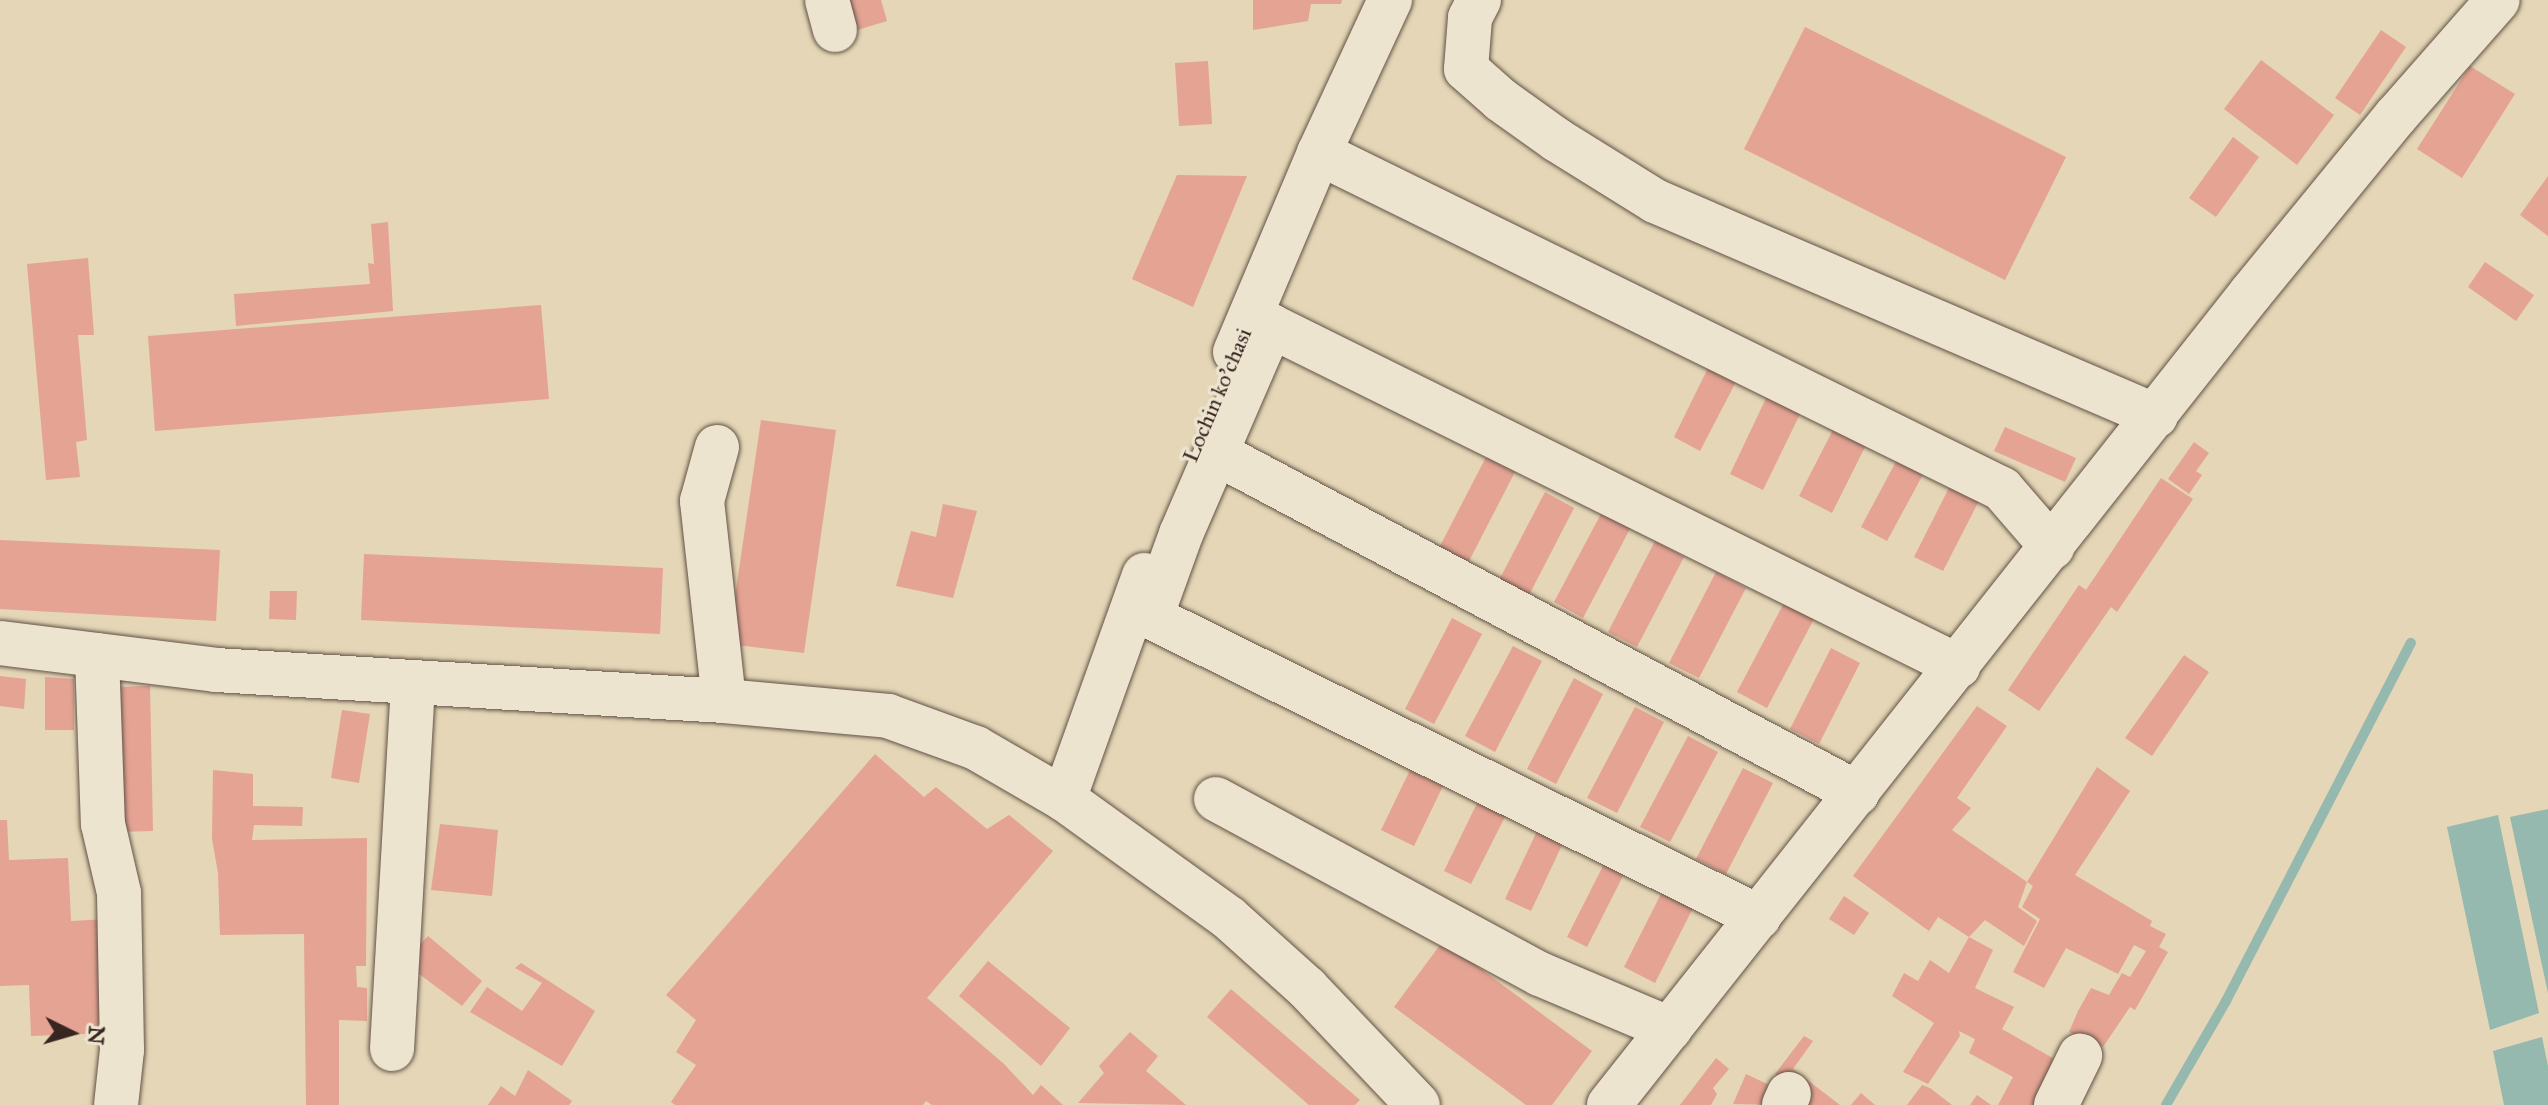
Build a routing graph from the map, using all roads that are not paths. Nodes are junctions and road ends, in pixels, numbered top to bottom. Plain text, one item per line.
1 (1390, 0) edge
2 (1479, 0) edge
3 (2498, 0) edge
4 (1319, 153) junction
5 (2156, 416) junction
6 (717, 447) dead end
7 (1216, 453) junction
8 (2052, 547) junction
9 (0, 643) edge
10 (97, 655) junction
11 (1958, 666) junction
12 (413, 684) junction
13 (724, 701) junction
14 (1857, 793) junction
15 (1064, 799) junction
16 (1216, 799) dead end
17 (1759, 917) junction
18 (1670, 1029) junction
19 (392, 1049) dead end
20 (2080, 1056) dead end
21 (116, 1105) edge
22 (1418, 1105) edge
23 (1609, 1105) edge
24 (2056, 1105) edge

1 - 4 street, Lochin ko'chasi
2 - 5 street
3 - 5 street
4 - 8 street
4 - 15 street, Lochin ko'chasi
5 - 8 street
6 - 13 street
7 - 11 street
7 - 14 street
7 - 17 street
8 - 11 street
9 - 10 street
10 - 12 street
10 - 21 street
11 - 14 street
12 - 13 street
12 - 19 street
13 - 15 street
14 - 17 street
15 - 22 street
16 - 18 street
17 - 18 street
18 - 23 street
20 - 24 street

